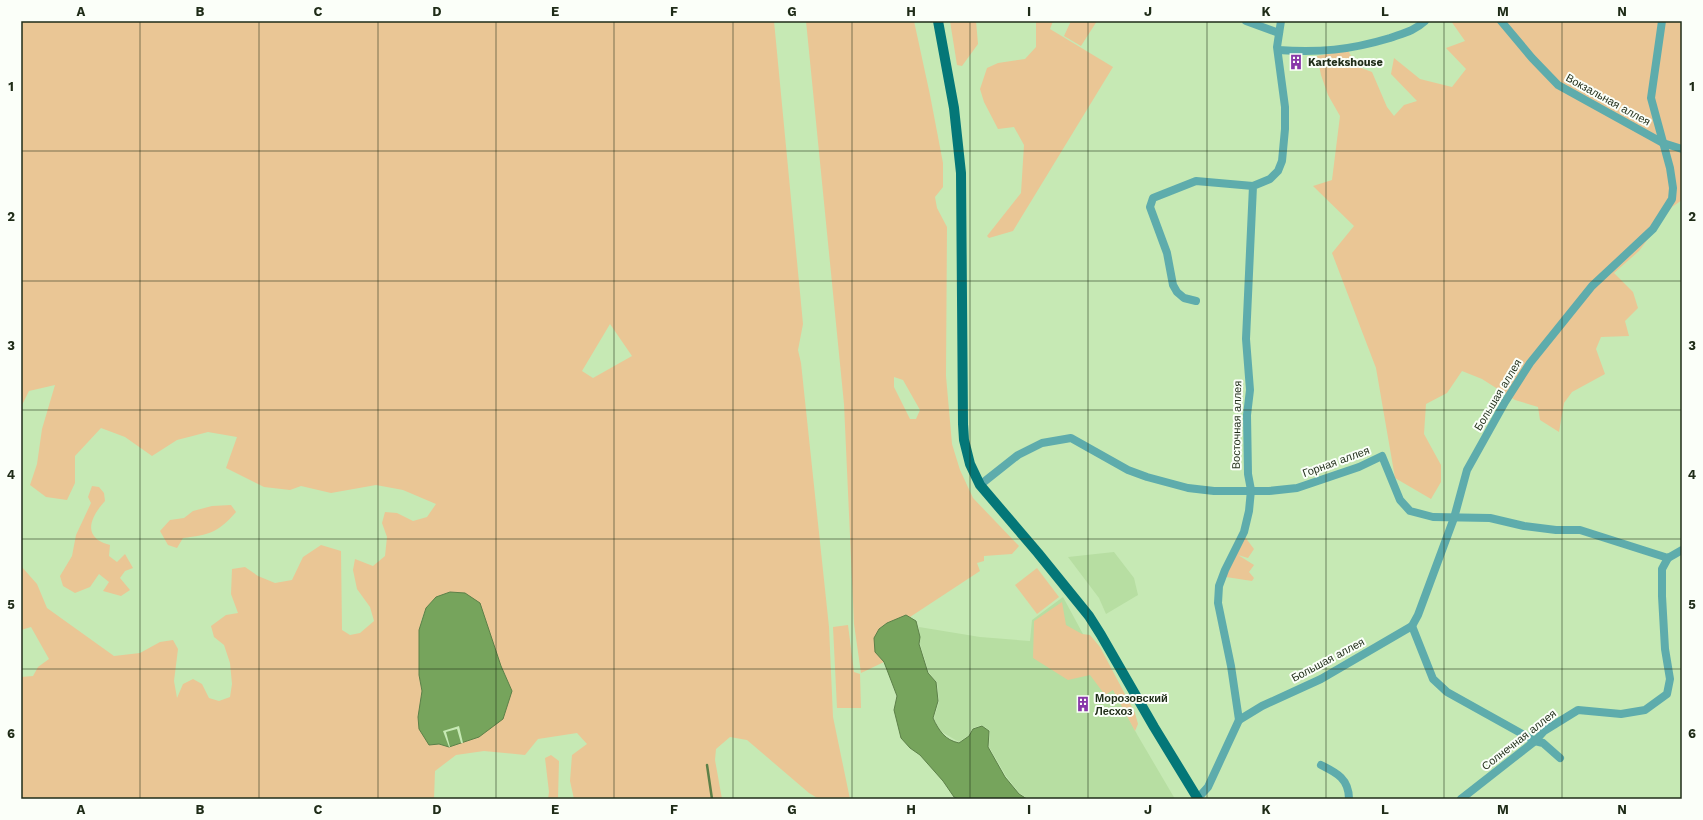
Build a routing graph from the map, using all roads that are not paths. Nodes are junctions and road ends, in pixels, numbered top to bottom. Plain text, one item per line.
1 (938, 21) edge
2 (1246, 21) edge
3 (1281, 21) edge
4 (1425, 21) edge
5 (1501, 21) edge
6 (1662, 21) edge
7 (1279, 33) junction
8 (1278, 50) junction
9 (1663, 142) junction
10 (1682, 149) edge
11 (1253, 186) junction
12 (1196, 301) dead end
13 (980, 485) junction
14 (1251, 490) junction
15 (1454, 518) junction
16 (1682, 550) edge
17 (1668, 558) junction
18 (1412, 626) junction
19 (1239, 720) junction
20 (1535, 741) junction
21 (1560, 758) dead end
22 (1321, 765) dead end
23 (1198, 799) edge
24 (1349, 799) edge
25 (1461, 799) edge

1 - 13 main road
2 - 7 street
3 - 7 street
4 - 8 street
5 - 9 street, Вокзальная аллея
6 - 9 street, Большая аллея
7 - 8 street
8 - 11 street
9 - 10 street, Вокзальная аллея
9 - 15 street, Большая аллея
11 - 12 street
11 - 14 street, Восточная аллея
13 - 14 street, Горная аллея
13 - 23 main road
14 - 15 street, Горная аллея
14 - 19 street, Восточная аллея
15 - 17 street, Горная аллея
15 - 18 street, Большая аллея
16 - 17 street
17 - 20 street, Солнечная аллея
18 - 19 street, Большая аллея
18 - 20 street
19 - 23 street
20 - 21 street
20 - 25 street, Солнечная аллея
22 - 24 street

